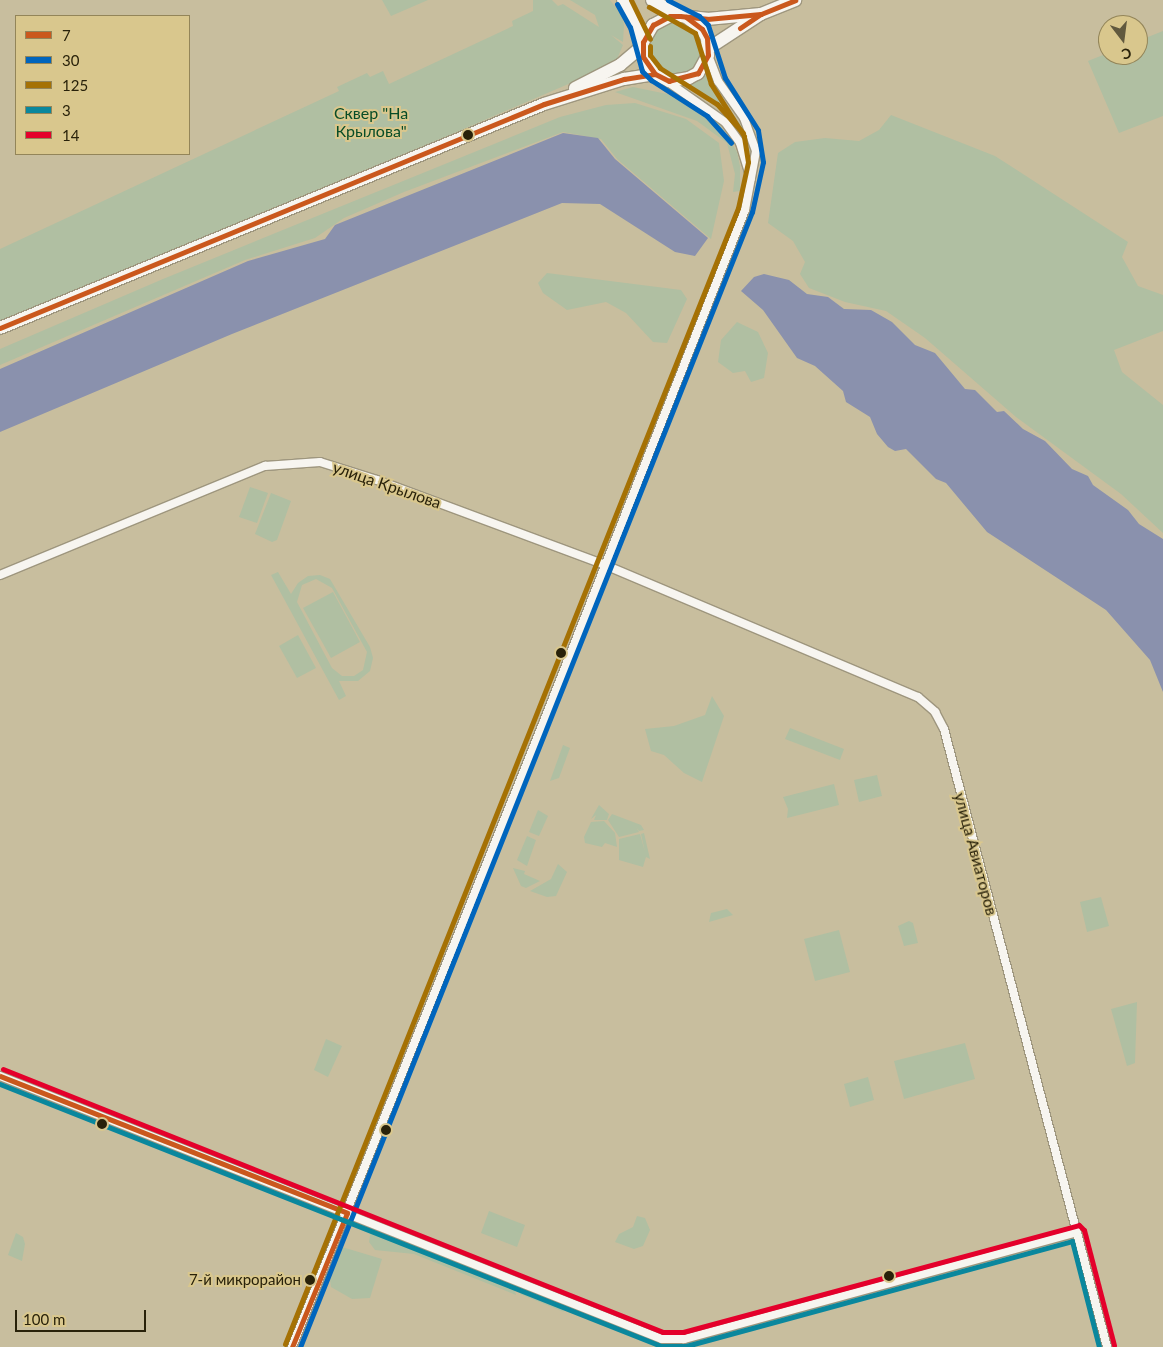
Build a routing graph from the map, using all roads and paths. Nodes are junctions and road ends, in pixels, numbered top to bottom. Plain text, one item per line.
1 (623, 0) edge
2 (652, 0) edge
3 (795, 0) edge
4 (761, 14) junction
5 (683, 16) junction
6 (643, 44) junction
7 (708, 52) junction
8 (657, 76) junction
9 (544, 104) junction
10 (751, 178) junction
11 (0, 328) edge
12 (605, 565) junction
13 (0, 575) edge
14 (0, 1076) edge
15 (348, 1214) junction
16 (1077, 1232) junction
17 (292, 1347) edge
18 (1107, 1347) edge

1 - 6 main road
2 - 5 main road
3 - 4 main road
4 - 5 main road
4 - 7 main road
5 - 6 main road
5 - 7 main road
6 - 8 main road
6 - 9 main road
7 - 8 main road
7 - 10 street
8 - 9 main road
8 - 10 street
9 - 11 main road
10 - 12 street
12 - 13 street, улица Крылова
12 - 15 street
12 - 16 street, улица Авиаторов
14 - 15 street
15 - 16 street
15 - 17 street
16 - 18 street, улица Авиаторов

